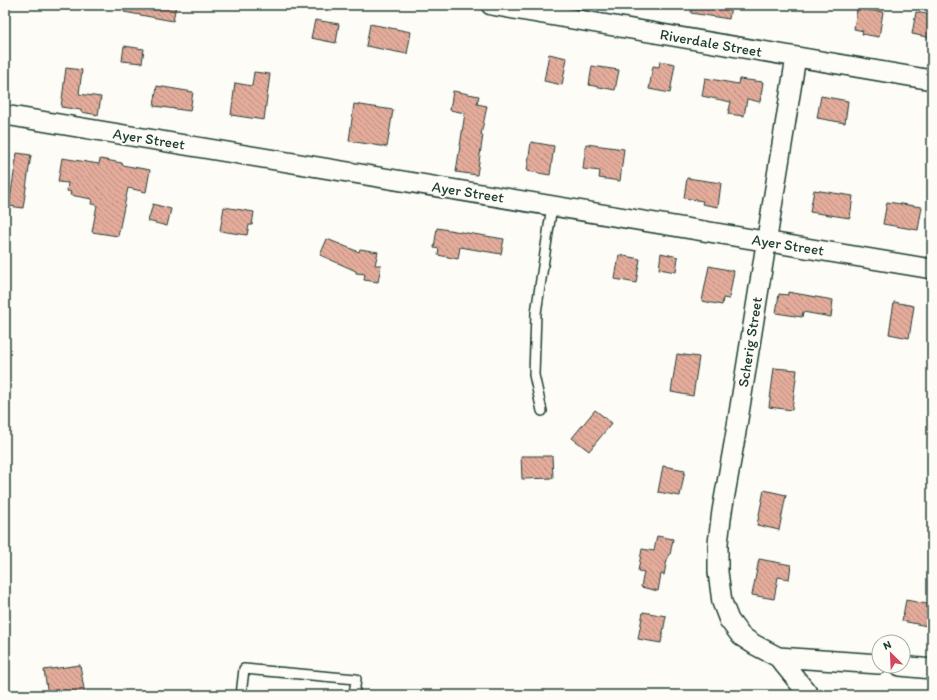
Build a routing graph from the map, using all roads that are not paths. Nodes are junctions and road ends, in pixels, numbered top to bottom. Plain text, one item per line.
1 (491, 5) edge
2 (796, 57) junction
3 (932, 80) edge
4 (5, 115) edge
5 (552, 206) junction
6 (766, 242) junction
7 (932, 269) edge
8 (542, 411) dead end
9 (778, 657) junction
10 (871, 663) edge
11 (911, 667) edge
12 (932, 669) edge
13 (241, 695) edge
14 (354, 695) edge
15 (809, 695) edge

1 - 2 street, Riverdale Street
2 - 3 street, Riverdale Street
2 - 6 street, Scherig Street
4 - 5 street, Ayer Street
5 - 6 street, Ayer Street
5 - 8 lane
6 - 7 street, Ayer Street
6 - 9 street, Scherig Street
9 - 10 street
9 - 15 street
11 - 12 street
13 - 14 lane

